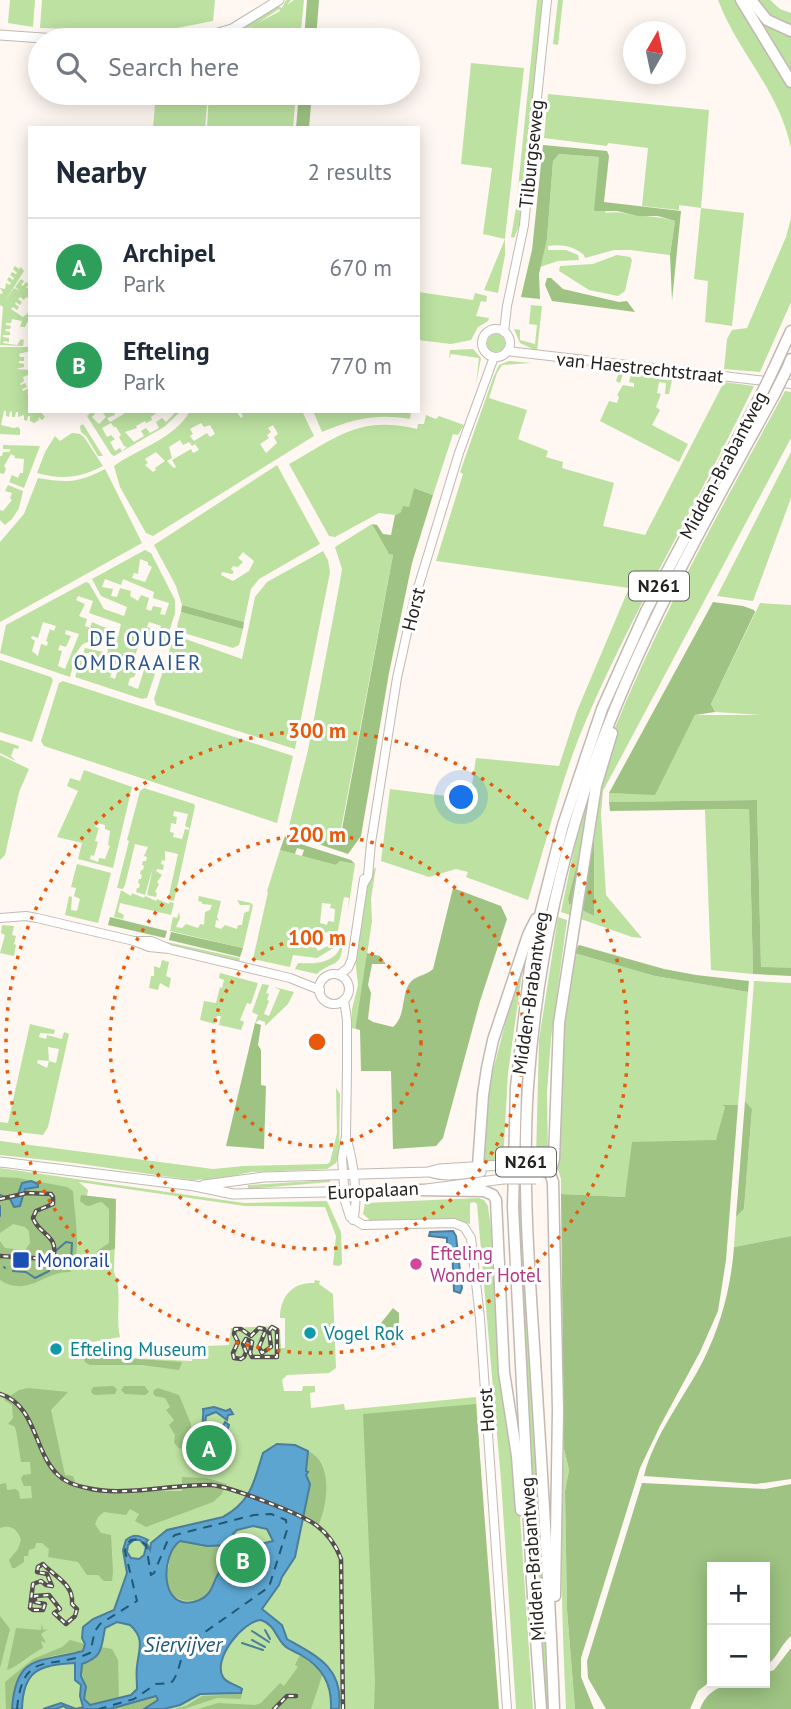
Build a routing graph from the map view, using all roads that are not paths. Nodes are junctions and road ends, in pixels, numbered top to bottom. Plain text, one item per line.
1 (279, 0) edge
2 (547, 0) edge
3 (741, 0) edge
4 (751, 0) edge
5 (234, 28) edge
6 (791, 31) edge
7 (0, 35) edge
8 (28, 37) edge
9 (791, 82) edge
10 (791, 319) edge
11 (500, 330) junction
12 (791, 331) edge
13 (508, 348) junction
14 (783, 350) junction
15 (491, 356) junction
16 (789, 364) edge
17 (791, 384) edge
18 (768, 394) junction
19 (621, 692) junction
20 (541, 911) junction
21 (0, 918) edge
22 (342, 977) junction
23 (321, 985) junction
24 (340, 1002) junction
25 (0, 1162) edge
26 (477, 1169) junction
27 (536, 1171) junction
28 (503, 1172) junction
29 (550, 1173) junction
30 (348, 1174) junction
31 (195, 1186) junction
32 (419, 1190) junction
33 (349, 1191) junction
34 (532, 1581) junction
35 (552, 1644) junction
36 (507, 1709) edge
37 (541, 1709) edge
38 (554, 1709) edge

1 - 5 main road
2 - 11 street, Tilburgseweg
3 - 9 highway
4 - 6 highway
7 - 8 main road
10 - 14 highway, N261
11 - 13 street
11 - 15 street
12 - 14 highway, Midden-Brabantweg / N261
13 - 15 street
13 - 17 street, van Haestrechtstraat
14 - 18 highway, Midden-Brabantweg / N261, bridge
15 - 22 street, Horst
16 - 18 highway, Midden-Brabantweg / N261, bridge
18 - 19 highway, Midden-Brabantweg / N261
18 - 20 highway, Midden-Brabantweg / N261
19 - 29 highway, N261
19 - 35 highway, Midden-Brabantweg / N261
20 - 26 highway, N261
20 - 34 highway, Midden-Brabantweg / N261
21 - 23 street
22 - 23 street
22 - 24 street
23 - 24 street
24 - 30 street, Horst
25 - 31 main road, Europalaan
26 - 28 main road, Europalaan
26 - 30 main road, Europalaan
27 - 28 main road, Europalaan, bridge
27 - 28 main road, Europalaan, bridge
27 - 29 main road, Europalaan
27 - 29 main road
28 - 32 main road, Europalaan
29 - 35 highway, N261
30 - 31 main road, Europalaan
30 - 33 street, Horst
31 - 33 main road, Europalaan
32 - 33 main road, Europalaan
32 - 34 highway, N261
33 - 36 street, Horst
34 - 37 highway, Midden-Brabantweg / N261
35 - 38 highway, Midden-Brabantweg / N261

